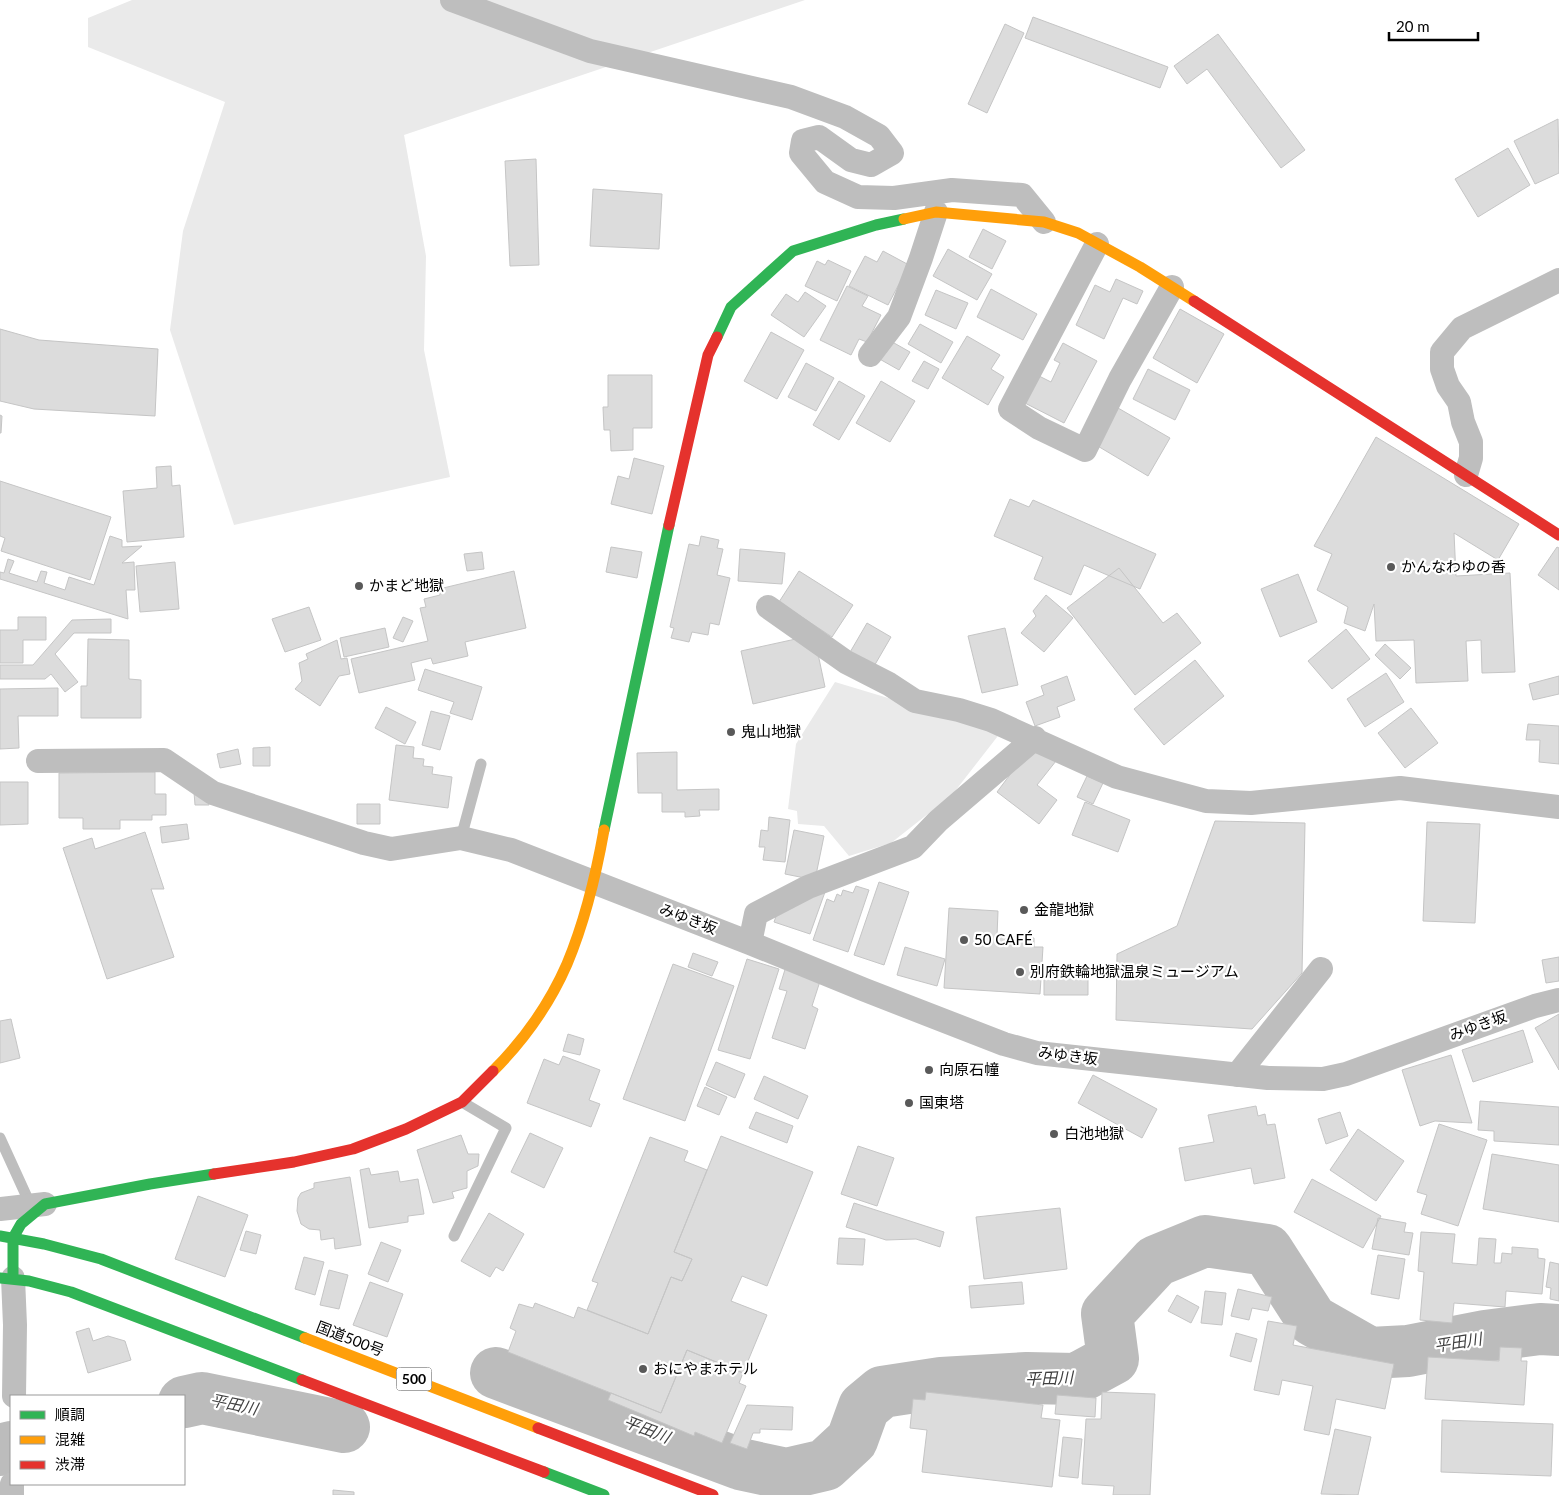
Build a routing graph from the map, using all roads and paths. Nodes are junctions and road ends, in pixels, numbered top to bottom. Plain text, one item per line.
1 (452, 0) edge
2 (936, 212) junction
3 (1044, 222) junction
4 (1097, 244) junction
5 (1559, 280) edge
6 (1172, 287) junction
7 (870, 355) dead end
8 (1466, 475) junction
9 (1559, 535) edge
10 (768, 607) dead end
11 (1035, 738) junction
12 (38, 761) dead end
13 (481, 764) dead end
14 (1559, 806) edge
15 (461, 838) junction
16 (594, 883) junction
17 (750, 943) junction
18 (1321, 969) dead end
19 (1559, 1000) edge
20 (1237, 1075) junction
21 (462, 1102) junction
22 (0, 1138) edge
23 (38, 1205) junction
24 (0, 1209) edge
25 (0, 1236) edge
26 (454, 1236) dead end
27 (13, 1238) junction
28 (7, 1278) edge
29 (14, 1395) edge
30 (604, 1495) edge
31 (713, 1495) edge

1 - 3 street
2 - 3 main road
2 - 7 street
2 - 16 main road
3 - 4 main road
4 - 6 main road
4 - 6 street
5 - 8 street
6 - 8 main road
8 - 9 main road
10 - 11 street
11 - 14 street
11 - 17 street
12 - 15 street
13 - 15 lane
15 - 16 street, みゆき坂
16 - 17 street, みゆき坂
16 - 21 main road
17 - 20 street, みゆき坂
18 - 20 street
19 - 20 street, みゆき坂
21 - 23 main road
21 - 26 lane
22 - 23 lane
23 - 24 street
23 - 27 main road
25 - 27 main road, 国道500号 / 500
27 - 28 main road
27 - 31 main road, 国道500号 / 500
28 - 29 street
28 - 30 main road

